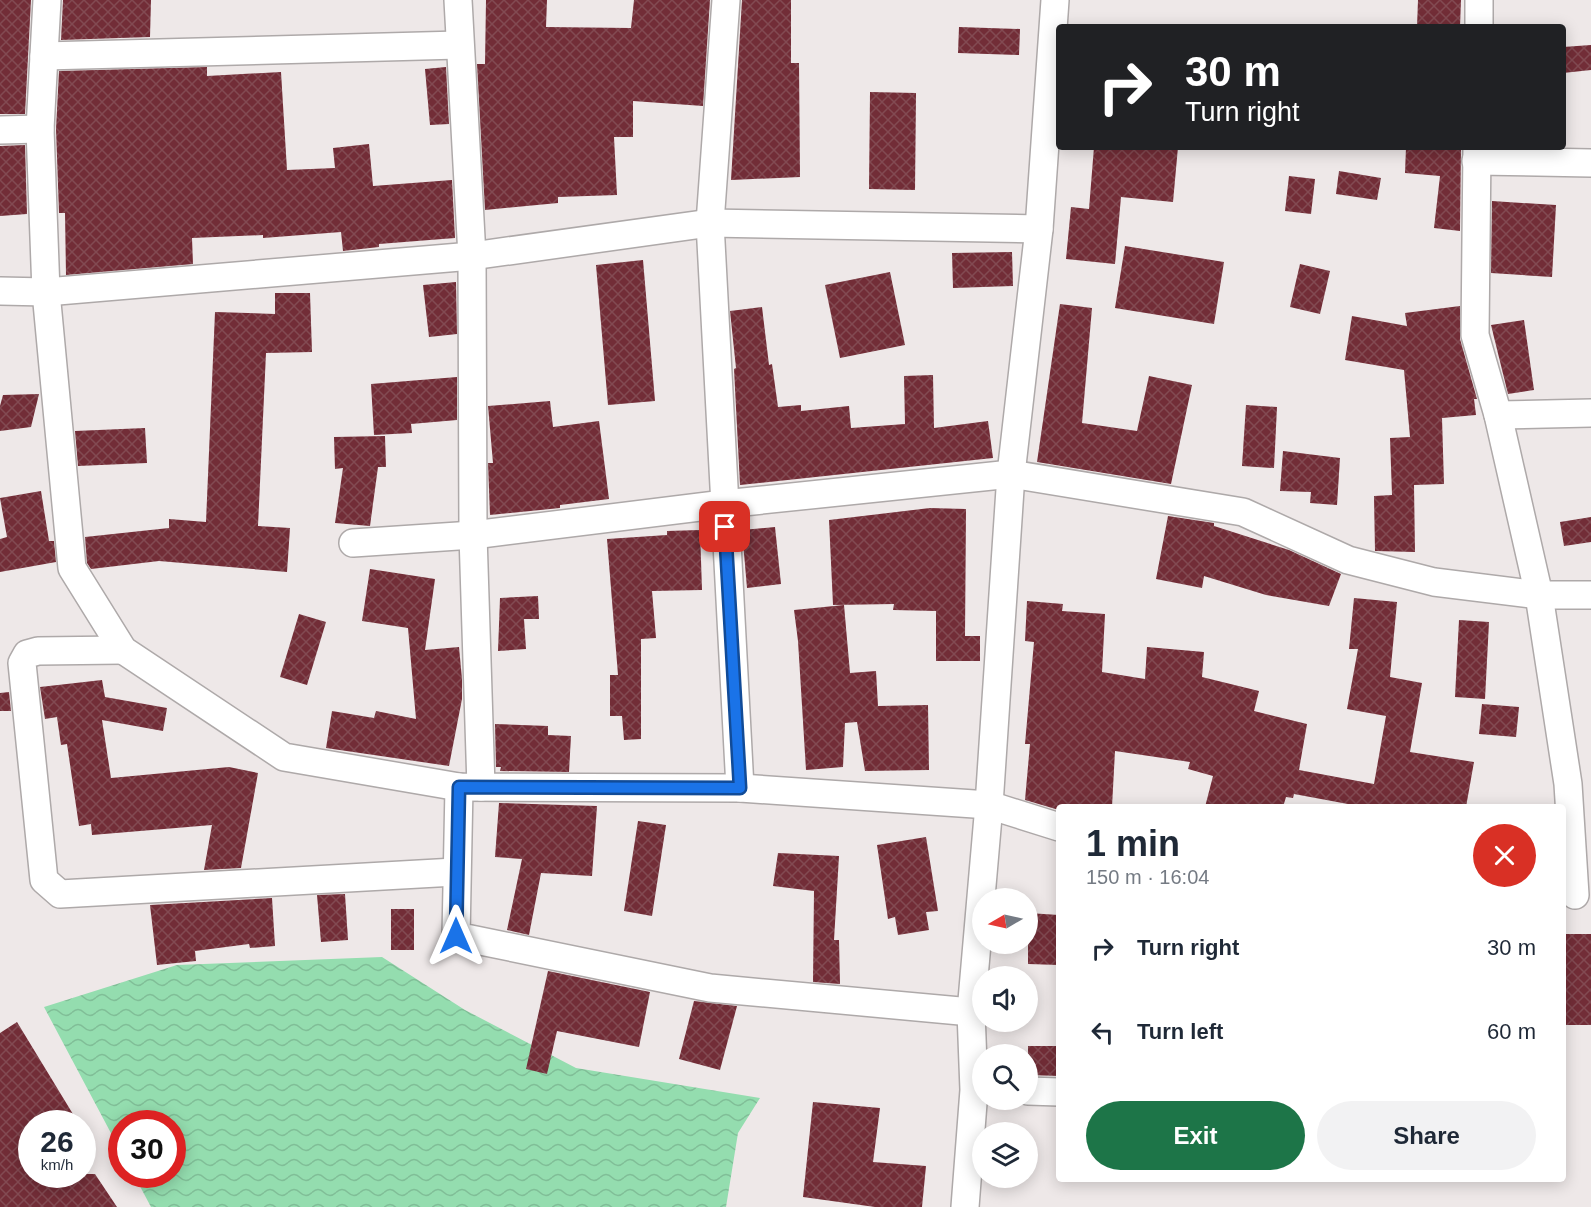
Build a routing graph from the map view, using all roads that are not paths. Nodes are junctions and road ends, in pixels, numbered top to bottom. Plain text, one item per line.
1 (47, 0) edge
2 (458, 0) edge
3 (726, 0) edge
4 (1055, 0) edge
5 (1479, 0) edge
6 (1479, 24) edge
7 (459, 45) junction
8 (44, 56) junction
9 (40, 129) junction
10 (0, 130) edge
11 (1477, 154) edge
12 (1591, 163) edge
13 (710, 222) junction
14 (1039, 228) junction
15 (472, 256) junction
16 (0, 291) edge
17 (46, 291) junction
18 (1591, 414) edge
19 (1498, 415) junction
20 (1011, 474) junction
21 (724, 504) junction
22 (473, 536) junction
23 (353, 543) dead end
24 (1539, 595) junction
25 (1591, 595) edge
26 (123, 650) junction
27 (470, 787) junction
28 (740, 788) junction
29 (989, 805) junction
30 (1056, 826) edge
31 (456, 872) junction
32 (1576, 897) edge
33 (971, 1012) junction
34 (974, 1044) edge
35 (1038, 1091) edge
36 (1056, 1092) edge
37 (976, 1110) edge
38 (964, 1207) edge

1 - 8 street
2 - 7 street
3 - 13 street
4 - 14 street
5 - 6 street
7 - 8 street
7 - 15 street
8 - 9 street
9 - 10 street
9 - 17 street
11 - 12 street
11 - 19 street
13 - 14 street
13 - 15 street
13 - 21 street
14 - 20 street
15 - 17 street
15 - 22 street
16 - 17 street
17 - 26 street
18 - 19 street
19 - 24 street
20 - 21 street
20 - 24 street
20 - 29 street
21 - 22 street
21 - 28 street
22 - 23 street
22 - 27 street
24 - 25 street
24 - 32 street
26 - 27 street
26 - 31 street
27 - 28 street
27 - 31 street
28 - 29 street
29 - 30 street
29 - 33 street
31 - 33 street
33 - 34 street
35 - 36 street
37 - 38 street

